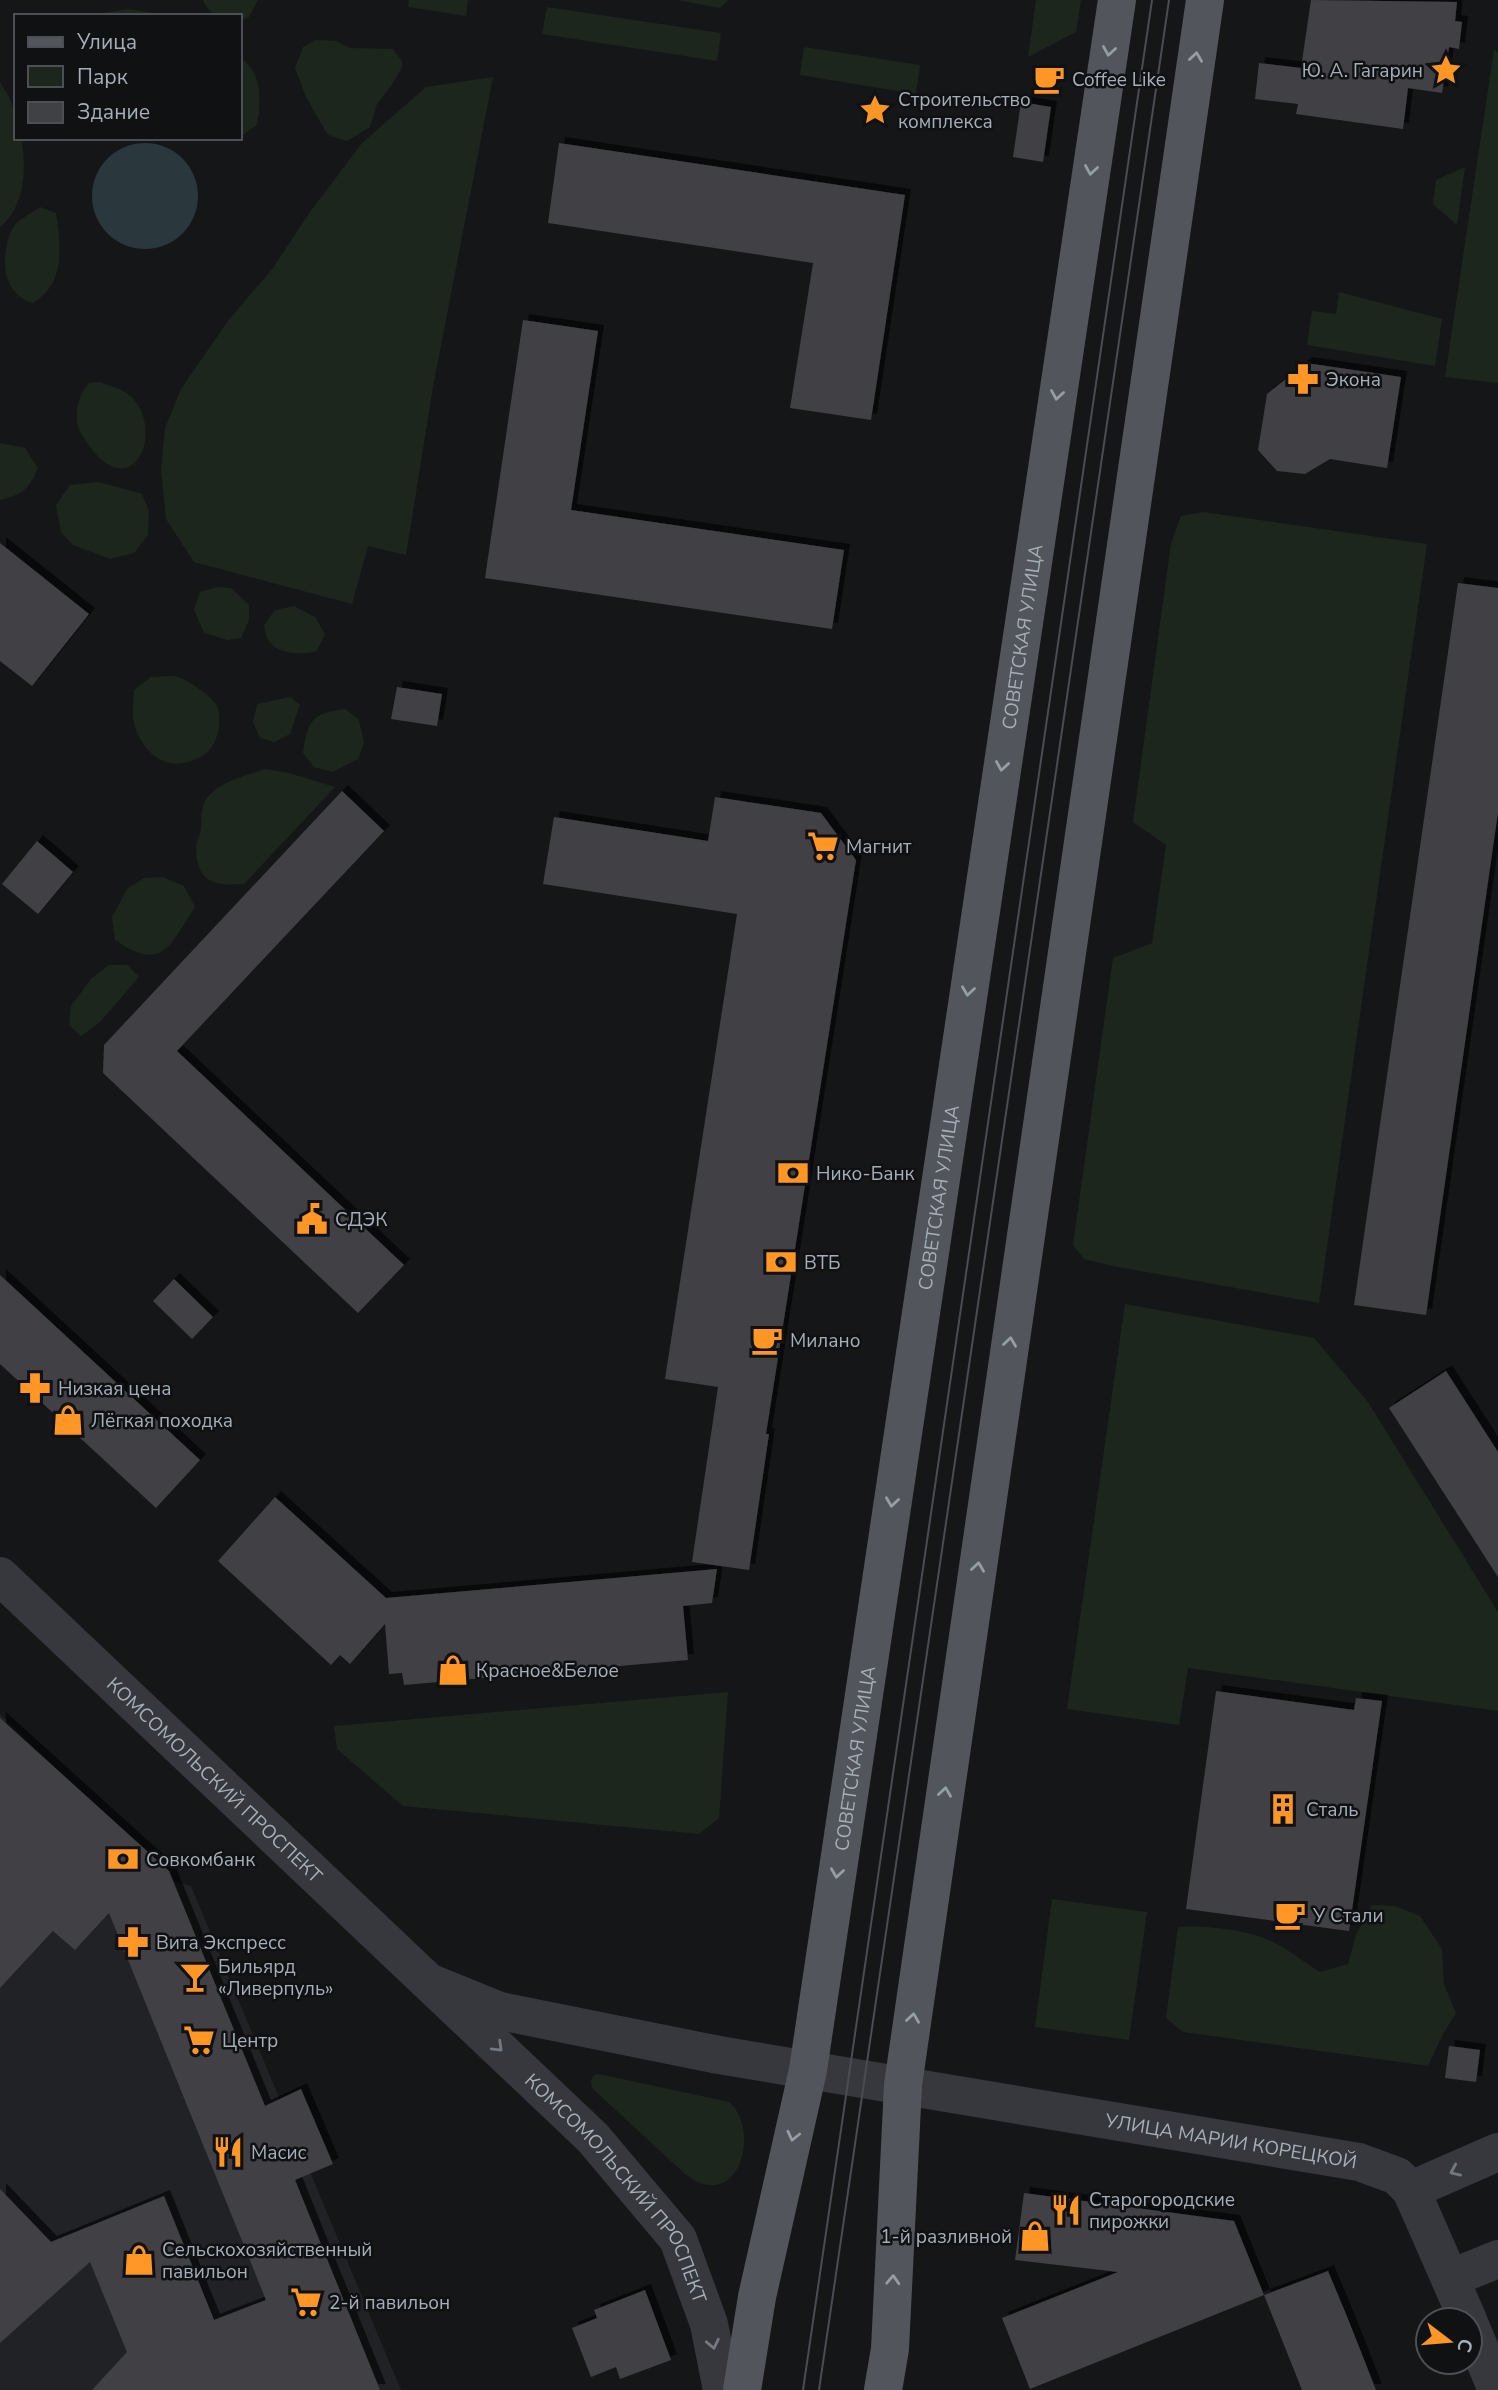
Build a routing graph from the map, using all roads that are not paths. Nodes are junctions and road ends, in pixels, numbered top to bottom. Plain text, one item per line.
1 (1117, 0) edge
2 (1205, 0) edge
3 (0, 1576) edge
4 (431, 1983) junction
5 (808, 2070) junction
6 (903, 2085) junction
7 (1498, 2152) edge
8 (1411, 2190) junction
9 (1498, 2259) edge
10 (1451, 2278) junction
11 (1462, 2306) edge
12 (1484, 2359) edge
13 (722, 2390) edge
14 (743, 2390) edge
15 (883, 2390) edge
16 (1497, 2390) edge

1 -> 5 main road, СОВЕТСКАЯ УЛИЦА
6 -> 2 main road
3 - 4 street, КОМСОМОЛЬСКИЙ ПРОСПЕКТ
4 - 5 street, КОМСОМОЛЬСКИЙ ПРОСПЕКТ
4 -> 13 street, КОМСОМОЛЬСКИЙ ПРОСПЕКТ
5 - 6 street, УЛИЦА МАРИИ КОРЕЦКОЙ
5 -> 14 main road, СОВЕТСКАЯ УЛИЦА
6 - 8 street, УЛИЦА МАРИИ КОРЕЦКОЙ
15 -> 6 main road
7 -> 8 street
8 - 10 street
9 - 10 street
10 - 11 street
12 - 16 street

